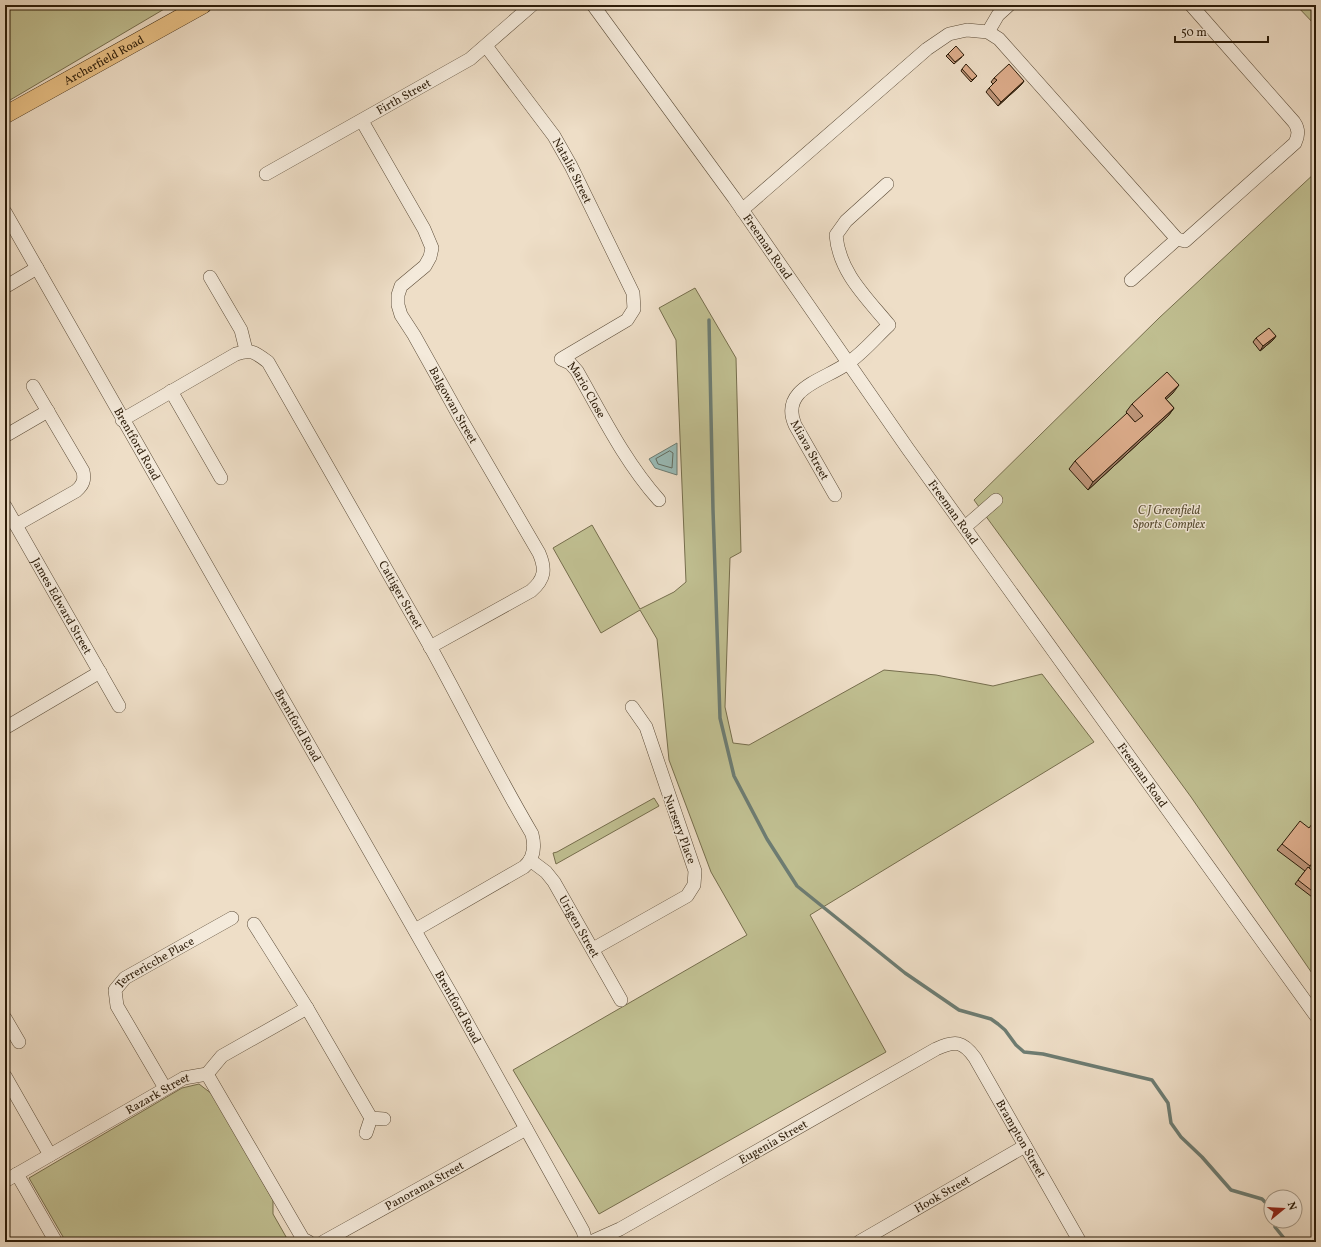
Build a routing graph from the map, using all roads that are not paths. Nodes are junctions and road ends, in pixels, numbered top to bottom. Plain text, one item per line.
1 (203, 5) edge
2 (532, 5) edge
3 (593, 5) edge
4 (1010, 5) edge
5 (1191, 5) edge
6 (988, 32) junction
7 (486, 46) junction
8 (5, 115) edge
9 (362, 121) junction
10 (266, 174) dead end
11 (887, 184) dead end
12 (742, 210) junction
13 (5, 212) edge
14 (1177, 239) junction
15 (37, 268) junction
16 (210, 277) dead end
17 (1131, 280) dead end
18 (5, 287) edge
19 (634, 309) joint
20 (246, 350) junction
21 (849, 363) junction
22 (33, 386) dead end
23 (171, 391) junction
24 (48, 411) junction
25 (122, 420) junction
26 (5, 436) edge
27 (221, 478) dead end
28 (835, 495) dead end
29 (659, 500) dead end
30 (996, 500) dead end
31 (5, 506) edge
32 (16, 525) junction
33 (965, 527) junction
34 (430, 648) junction
35 (100, 672) junction
36 (119, 706) dead end
37 (632, 707) dead end
38 (5, 728) edge
39 (530, 860) junction
40 (232, 918) dead end
41 (254, 924) dead end
42 (415, 930) junction
43 (593, 949) junction
44 (621, 1000) dead end
45 (307, 1008) junction
46 (1316, 1016) edge
47 (5, 1018) edge
48 (19, 1042) dead end
49 (956, 1043) joint
50 (207, 1074) junction
51 (5, 1076) edge
52 (165, 1088) junction
53 (526, 1129) junction
54 (366, 1133) dead end
55 (1025, 1146) junction
56 (50, 1155) junction
57 (17, 1174) junction
58 (5, 1181) edge
59 (56, 1242) edge
60 (309, 1242) edge
61 (323, 1242) edge
62 (586, 1242) edge
63 (591, 1242) edge
64 (859, 1242) edge
65 (1080, 1242) edge

1 - 8 main road, Archerfield Road
2 - 7 street, Firth Street
3 - 12 street, Freeman Road
4 - 6 street
5 - 14 street
6 - 12 street
6 - 14 street
7 - 9 street, Firth Street
7 - 19 street, Natalie Street
9 - 10 street, Firth Street
9 - 34 street, Balgowan Street
11 - 21 street, Miava Street
12 - 21 street, Freeman Road
13 - 15 street, Brentford Road
14 - 17 street
15 - 18 street
15 - 25 street, Brentford Road
16 - 20 street
19 - 29 street, Mario Close
20 - 23 street
20 - 34 street, Cattiger Street
21 - 28 street, Miava Street
21 - 33 street, Freeman Road
22 - 24 street
23 - 25 street
23 - 27 street
24 - 26 street
24 - 32 street
25 - 42 street, Brentford Road
30 - 33 street
31 - 32 street, James Edward Street
32 - 35 street, James Edward Street
33 - 46 street, Freeman Road
34 - 39 street, Cattiger Street
35 - 36 street, James Edward Street
35 - 38 street
37 - 43 street, Nursery Place
39 - 42 street
39 - 43 street, Urigen Street
40 - 52 street, Terrericche Place
41 - 45 street
42 - 53 street, Brentford Road
43 - 44 street, Urigen Street
45 - 50 street, Razark Street
45 - 54 street
47 - 48 street
49 - 55 street, Brampton Street
49 - 63 street, Eugenia Street
50 - 52 street, Razark Street
50 - 60 street
51 - 56 street
52 - 56 street, Razark Street
53 - 61 street, Panorama Street
53 - 62 street, Brentford Road
55 - 64 street, Hook Street
55 - 65 street, Brampton Street
56 - 57 street, Razark Street
57 - 58 street, Razark Street
57 - 59 street

